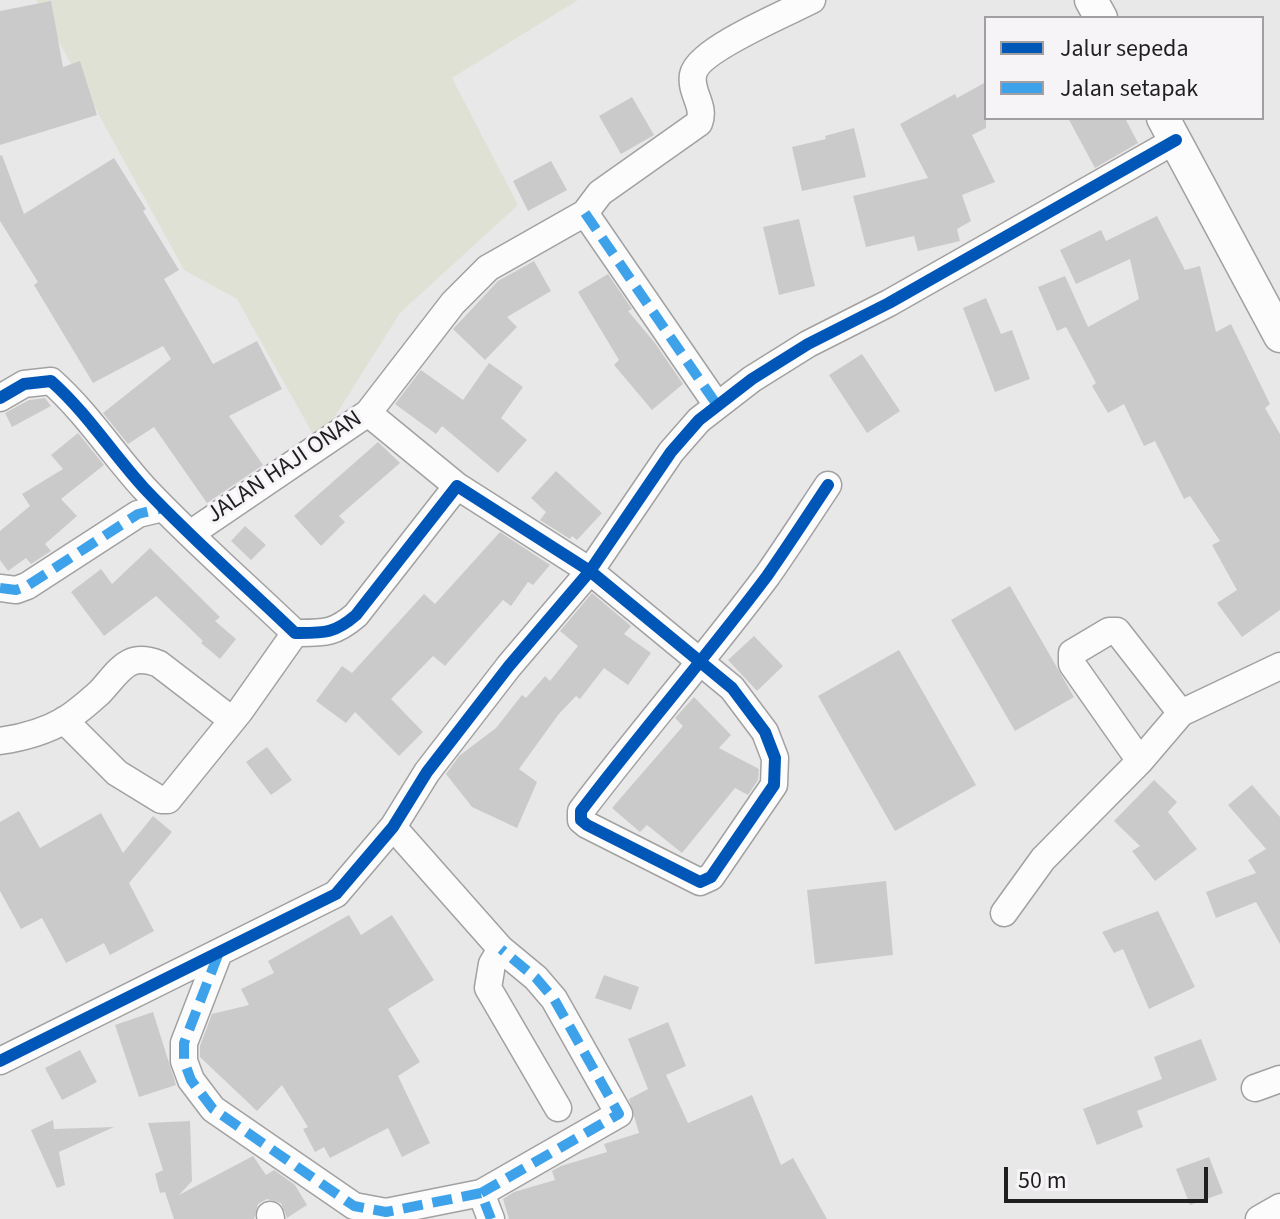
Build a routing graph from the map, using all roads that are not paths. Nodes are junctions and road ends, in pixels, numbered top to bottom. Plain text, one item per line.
1 (812, 0) edge
2 (1169, 129) edge
3 (585, 213) junction
4 (1280, 336) edge
5 (0, 398) edge
6 (717, 405) junction
7 (368, 413) junction
8 (828, 485) dead end
9 (457, 486) junction
10 (163, 508) junction
11 (190, 534) junction
12 (590, 571) junction
13 (0, 588) edge
14 (295, 633) junction
15 (700, 659) junction
16 (1280, 666) edge
17 (1181, 713) junction
18 (64, 720) junction
19 (232, 720) junction
20 (0, 741) edge
21 (1140, 761) junction
22 (393, 827) junction
23 (1004, 913) dead end
24 (501, 949) junction
25 (218, 955) junction
26 (0, 1061) edge
27 (1280, 1079) edge
28 (1255, 1088) dead end
29 (558, 1108) dead end
30 (481, 1193) junction
31 (1280, 1207) edge
32 (491, 1219) edge
33 (1259, 1219) edge

1 - 3 street, JALAN HAJI ONAN
2 - 4 street
2 - 6 street
3 - 6 street
3 - 7 street, JALAN HAJI ONAN
5 - 10 street
6 - 12 street
7 - 9 street
7 - 11 street, JALAN HAJI ONAN
8 - 15 street
9 - 12 street
9 - 14 street
10 - 11 street
10 - 13 street
11 - 14 street
12 - 15 street
12 - 22 street
14 - 19 street
15 - 15 street
16 - 17 street
17 - 21 street
17 - 21 street
18 - 19 street
18 - 19 street
18 - 20 street
21 - 23 street
22 - 24 street
22 - 25 street
24 - 29 street
24 - 30 street
25 - 26 street
25 - 30 street
27 - 28 street
30 - 32 street
31 - 33 street

